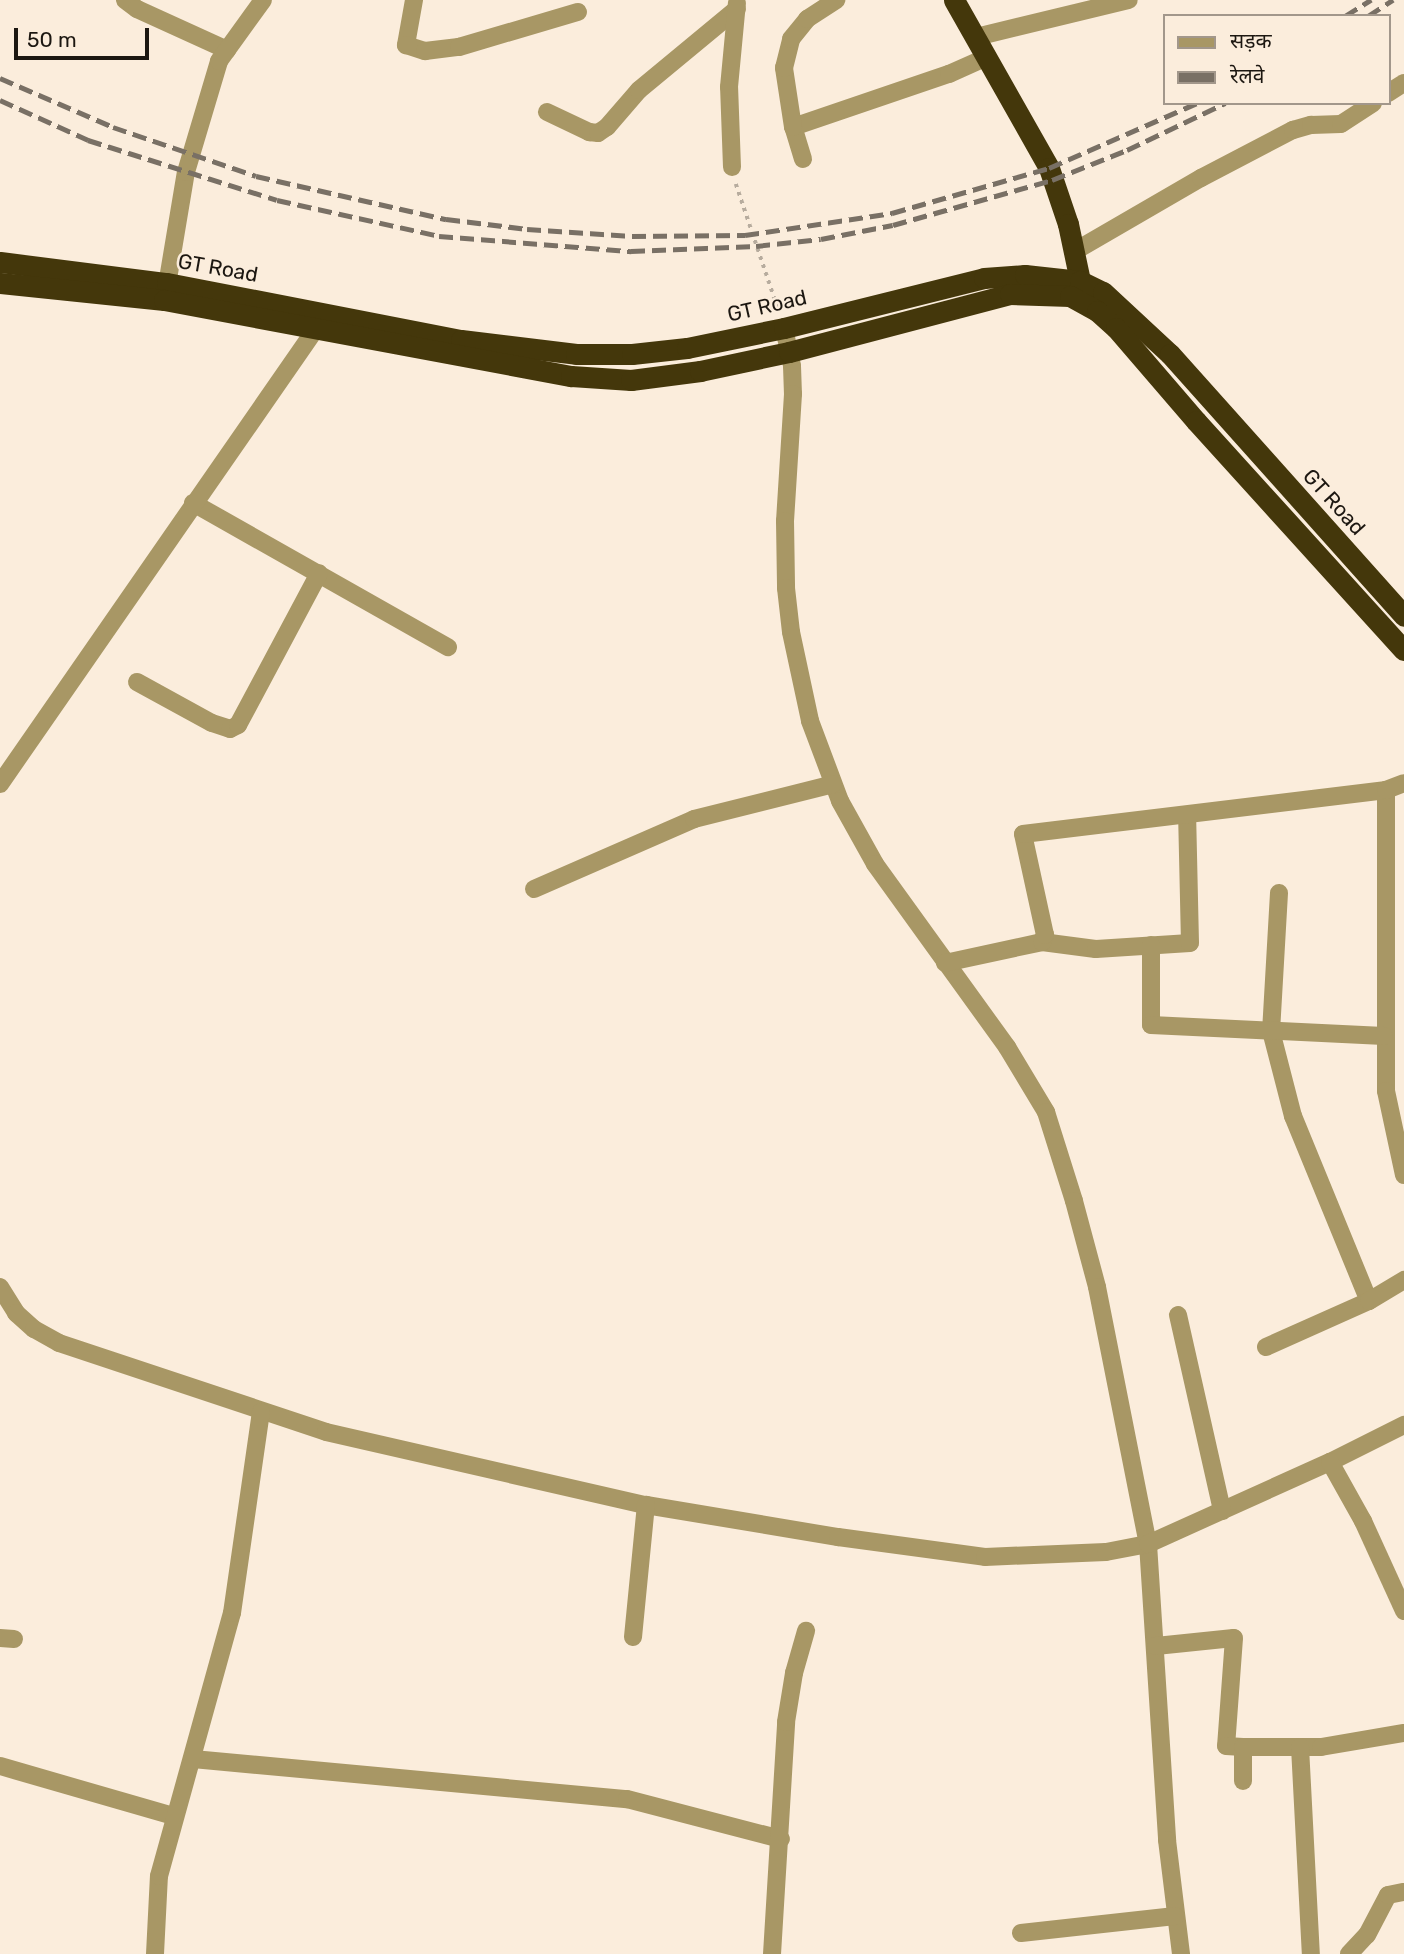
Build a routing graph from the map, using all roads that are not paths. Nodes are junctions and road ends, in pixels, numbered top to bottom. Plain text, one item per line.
1 (263, 0) edge
2 (414, 0) edge
3 (836, 0) edge
4 (954, 0) edge
5 (1129, 0) edge
6 (132, 3) edge
7 (737, 5) edge
8 (578, 12) dead end
9 (976, 37) junction
10 (227, 50) junction
11 (987, 57) junction
12 (1370, 105) edge
13 (547, 112) dead end
14 (793, 127) junction
15 (803, 159) dead end
16 (732, 167) road end
17 (1074, 251) junction
18 (0, 262) edge
19 (0, 283) edge
20 (1075, 289) junction
21 (166, 292) junction
22 (317, 327) junction
23 (784, 328) junction
24 (789, 352) junction
25 (193, 503) junction
26 (319, 573) junction
27 (1404, 615) edge
28 (448, 647) dead end
29 (1404, 650) edge
30 (137, 682) dead end
31 (833, 783) junction
32 (1404, 783) edge
33 (0, 784) edge
34 (1386, 790) junction
35 (1187, 815) junction
36 (534, 889) dead end
37 (1279, 893) dead end
38 (1042, 942) junction
39 (1151, 946) junction
40 (945, 963) junction
41 (1271, 1031) junction
42 (1384, 1036) junction
43 (1404, 1175) edge
44 (1404, 1280) edge
45 (0, 1287) edge
46 (1369, 1301) junction
47 (1178, 1315) dead end
48 (1266, 1348) dead end
49 (261, 1412) junction
50 (1404, 1425) edge
51 (1330, 1462) junction
52 (646, 1505) junction
53 (1222, 1511) junction
54 (1148, 1544) junction
55 (1404, 1611) edge
56 (806, 1631) dead end
57 (633, 1637) dead end
58 (1156, 1646) junction
59 (1404, 1733) edge
60 (1243, 1747) junction
61 (1300, 1747) junction
62 (193, 1759) junction
63 (0, 1766) edge
64 (1243, 1781) dead end
65 (173, 1816) junction
66 (781, 1839) junction
67 (1404, 1892) edge
68 (1175, 1916) junction
69 (1021, 1933) dead end
70 (155, 1954) edge
71 (772, 1954) edge
72 (1181, 1954) edge
73 (1311, 1954) edge
74 (1349, 1954) edge

1 - 10 street
2 - 8 street
3 - 14 street
4 - 9 highway
5 - 9 street
6 - 10 street
7 - 13 street
7 - 16 street
9 - 11 highway
10 - 21 street
11 - 14 street
11 - 17 highway
12 - 17 street
14 - 15 street
17 - 20 highway
18 - 21 highway, GT Road
19 - 21 highway, GT Road
20 - 23 highway, GT Road
20 - 24 highway, GT Road
20 - 27 highway, GT Road
20 - 29 highway
21 - 22 highway, GT Road
21 - 23 highway, GT Road
22 - 24 highway, GT Road
22 - 25 street
23 - 24 street
24 - 31 street
25 - 26 street
25 - 33 street
26 - 28 street
26 - 30 street
31 - 36 street
31 - 40 street
32 - 34 street
34 - 35 street
34 - 42 street
35 - 38 street
35 - 39 street
37 - 41 street
38 - 39 street
38 - 40 street
39 - 41 street
40 - 54 street
41 - 42 street
41 - 46 street
42 - 43 street
44 - 46 street
45 - 49 street
46 - 48 street
47 - 53 street
49 - 52 street
49 - 62 street
50 - 51 street
51 - 53 street
51 - 55 street
52 - 54 street
52 - 57 street
53 - 54 street
54 - 58 street
56 - 66 street
58 - 60 street
58 - 68 street
59 - 61 street
60 - 61 street
60 - 64 street
61 - 73 street
62 - 65 street
62 - 66 street
63 - 65 street
65 - 70 street
66 - 71 street
67 - 74 street
68 - 69 street
68 - 72 street

